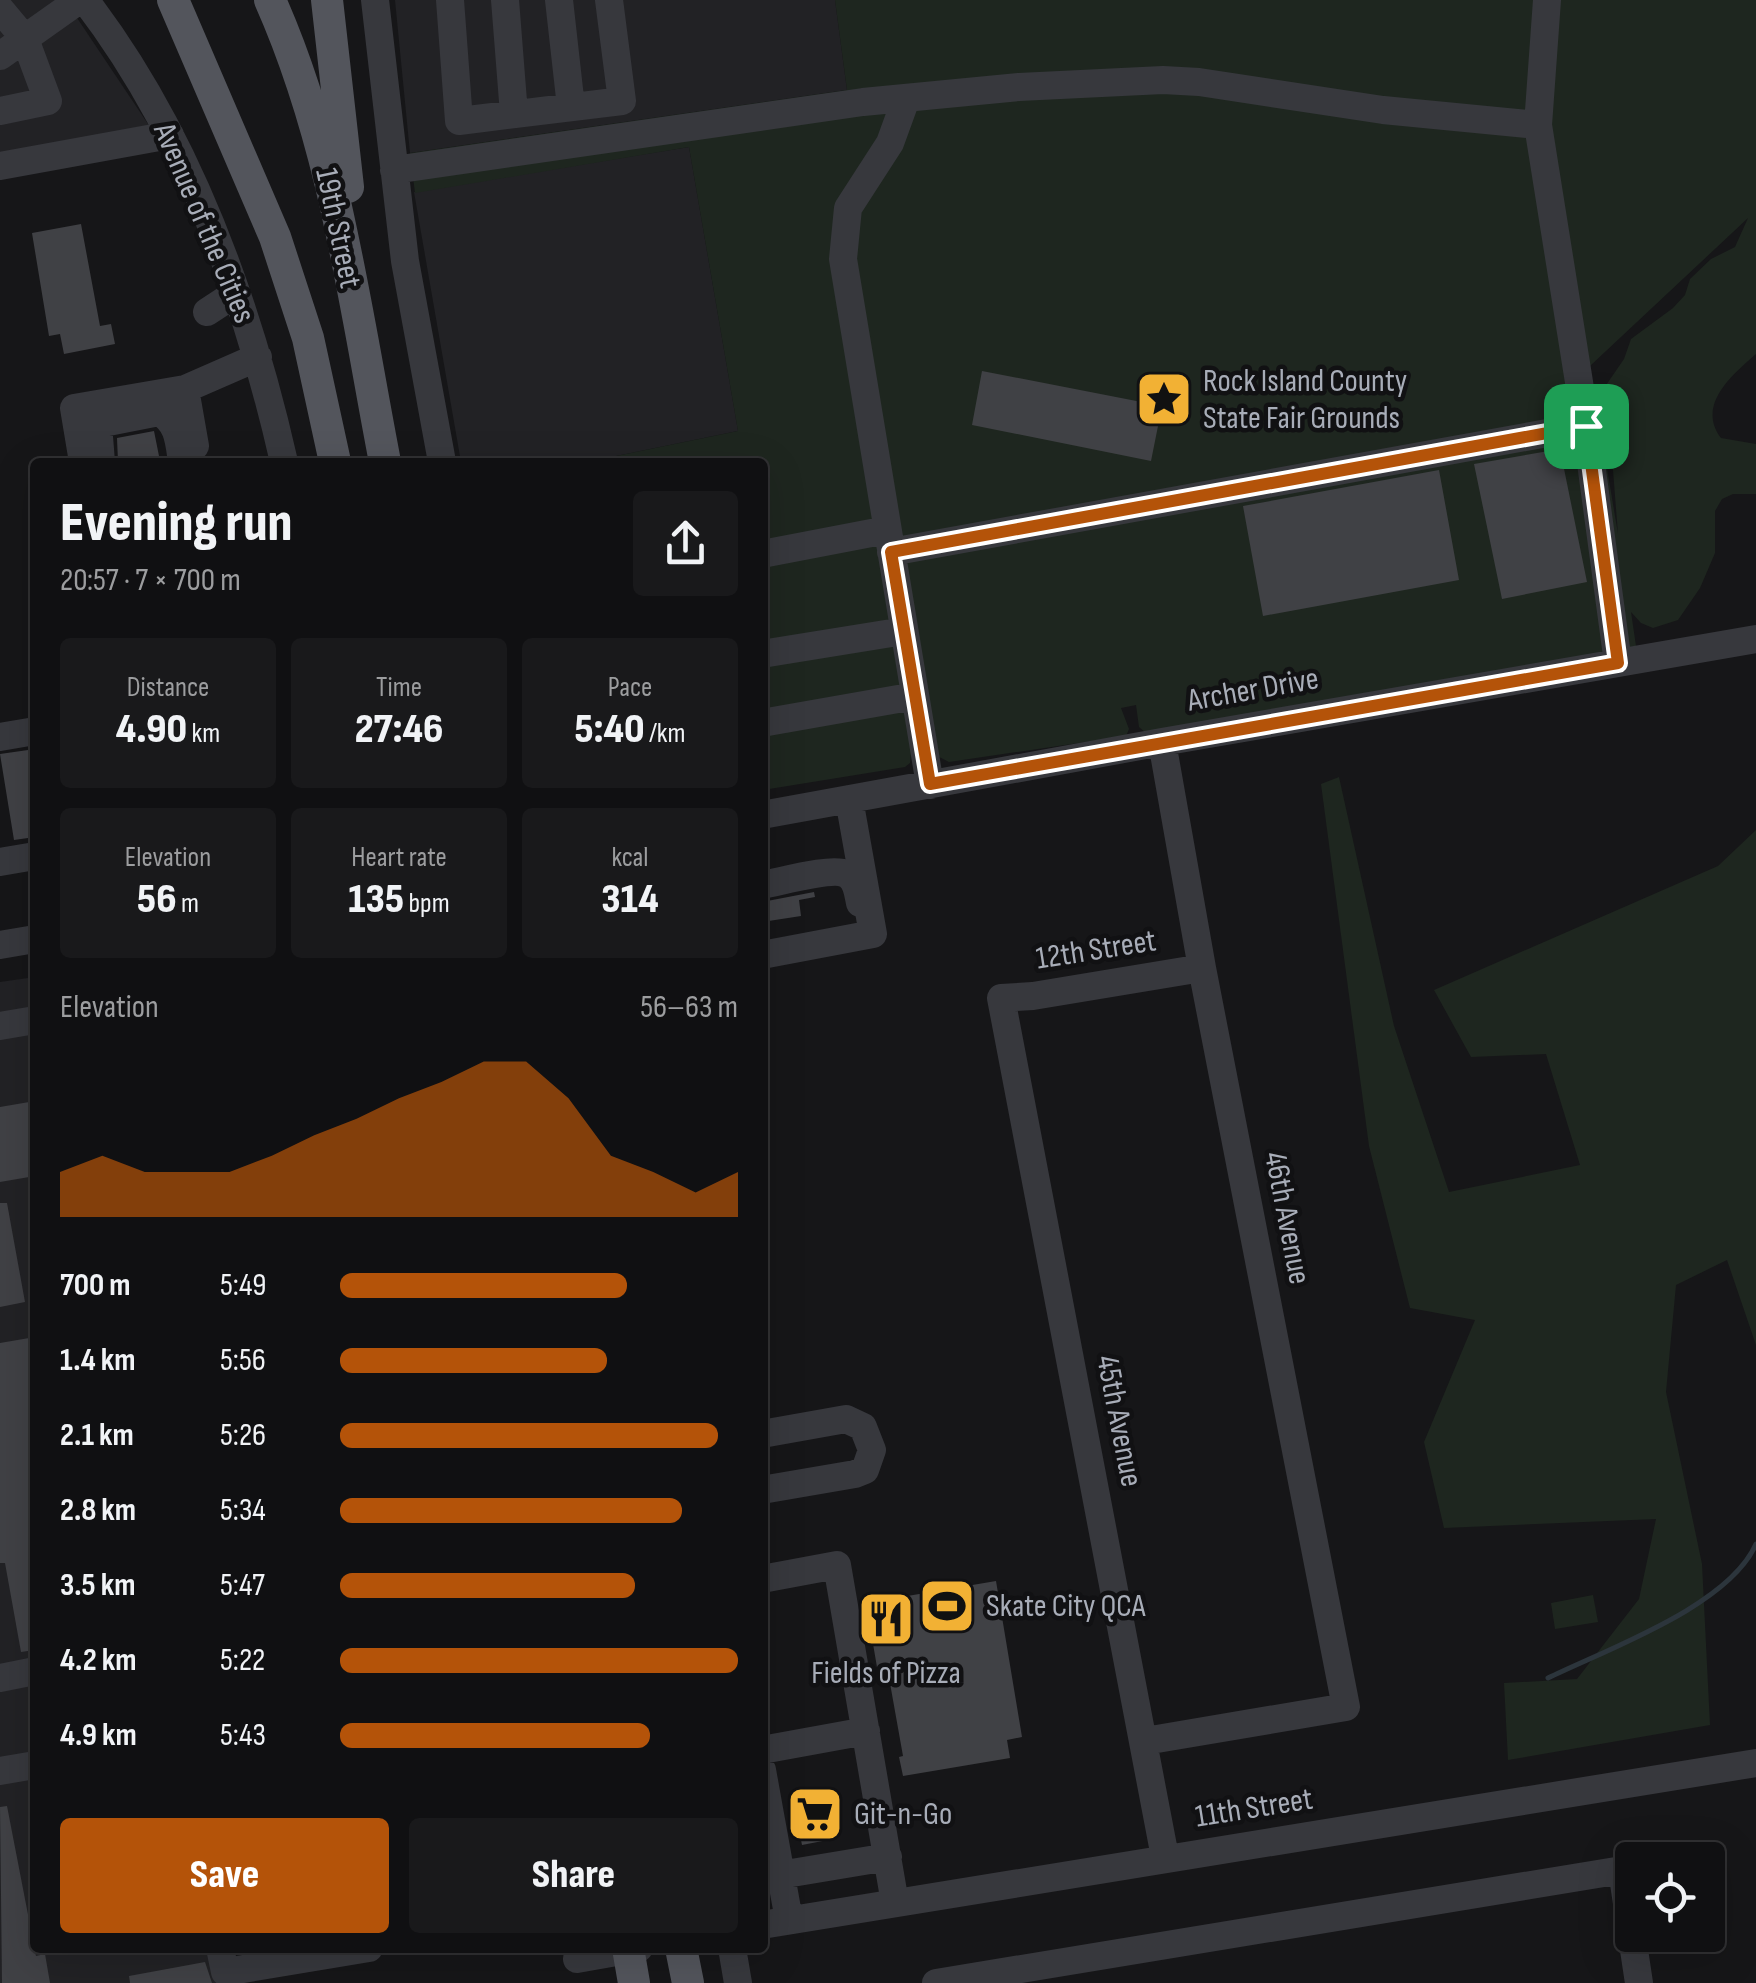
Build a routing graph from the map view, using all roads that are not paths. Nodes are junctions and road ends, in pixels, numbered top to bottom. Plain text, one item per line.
1 (82, 0) edge
2 (150, 0) edge
3 (172, 0) edge
4 (270, 0) edge
5 (327, 0) edge
6 (375, 0) edge
7 (450, 0) edge
8 (505, 0) edge
9 (560, 0) edge
10 (609, 0) edge
11 (1547, 0) edge
12 (0, 9) edge
13 (25, 39) junction
14 (0, 56) edge
15 (906, 98) junction
16 (600, 104) junction
17 (571, 107) junction
18 (0, 111) edge
19 (514, 114) junction
20 (224, 121) junction
21 (1538, 125) junction
22 (170, 135) junction
23 (604, 140) junction
24 (0, 166) edge
25 (394, 170) junction
26 (236, 293) junction
27 (206, 312) dead end
28 (258, 357) junction
29 (185, 389) junction
30 (1586, 426) junction
31 (332, 453) edge
32 (82, 458) edge
33 (100, 458) edge
34 (181, 458) edge
35 (197, 458) edge
36 (283, 458) edge
37 (384, 458) edge
38 (393, 458) edge
39 (441, 458) edge
40 (889, 541) junction
41 (768, 553) edge
42 (904, 631) junction
43 (1756, 639) edge
44 (768, 653) edge
45 (1618, 663) junction
46 (915, 696) junction
47 (30, 714) edge
48 (0, 719) edge
49 (768, 722) edge
50 (30, 732) edge
51 (0, 738) edge
52 (1162, 742) junction
53 (930, 784) junction
54 (850, 799) junction
55 (768, 814) edge
56 (30, 857) edge
57 (860, 857) junction
58 (0, 862) edge
59 (768, 875) edge
60 (768, 884) edge
61 (870, 916) junction
62 (30, 940) edge
63 (0, 945) edge
64 (768, 954) edge
65 (1202, 968) junction
66 (1001, 998) joint
67 (30, 1021) edge
68 (0, 1026) edge
69 (768, 1433) edge
70 (868, 1435) junction
71 (768, 1444) edge
72 (768, 1489) edge
73 (768, 1578) edge
74 (30, 1672) edge
75 (0, 1678) edge
76 (866, 1731) junction
77 (1146, 1742) junction
78 (768, 1749) edge
79 (1756, 1764) edge
80 (30, 1766) edge
81 (0, 1771) edge
82 (768, 1833) edge
83 (888, 1857) junction
84 (1165, 1857) junction
85 (772, 1877) edge
86 (895, 1903) junction
87 (776, 1923) edge
88 (221, 1953) edge
89 (339, 1953) edge
90 (614, 1953) edge
91 (632, 1953) edge
92 (682, 1953) edge
93 (733, 1953) edge
94 (578, 1963) edge
95 (1105, 1971) edge
96 (634, 1983) edge
97 (688, 1983) edge
98 (738, 1983) edge
99 (936, 1983) edge
100 (1640, 1983) edge

1 - 13 street
1 - 22 street, Avenue of the Cities
2 - 20 main road
3 - 20 main road, Avenue of the Cities
4 - 37 main road, 19th Street
5 - 38 main road
6 - 25 street
7 - 19 street
8 - 19 street
9 - 17 street
10 - 16 street
11 - 21 street
12 - 13 street
13 - 14 street
13 - 18 street
15 - 21 street
15 - 23 street
15 - 40 street
16 - 17 street
16 - 23 street
17 - 19 street
20 - 31 main road, Avenue of the Cities
21 - 30 street
22 - 24 street
22 - 26 street, Avenue of the Cities
23 - 25 street
25 - 39 street
26 - 27 street
26 - 28 street, Avenue of the Cities
28 - 29 street
28 - 36 street, Avenue of the Cities
29 - 32 street
29 - 35 street
30 - 40 street
30 - 45 street
33 - 34 street
40 - 41 street
40 - 42 street
42 - 44 street
42 - 46 street
43 - 45 street, Archer Drive
45 - 52 street, Archer Drive
46 - 49 street
46 - 53 street
47 - 48 street
50 - 51 street
52 - 53 street, Archer Drive
52 - 65 street, 46th Avenue
53 - 54 street, Archer Drive
54 - 55 street, Archer Drive
54 - 57 street
56 - 58 street
57 - 59 street
57 - 61 street
60 - 61 street
61 - 64 street
62 - 63 street
65 - 66 street, 12th Street
65 - 77 street, 46th Avenue
66 - 77 street, 45th Avenue
67 - 68 street
69 - 70 street
70 - 71 street
70 - 72 street
73 - 76 street
74 - 75 street
76 - 78 street
76 - 83 street
77 - 84 street, 45th Avenue
79 - 84 street, 11th Street
80 - 81 street
82 - 85 street
83 - 85 street
83 - 86 street
84 - 86 street, 11th Street
85 - 87 street
86 - 87 street, 11th Street
88 - 89 street
90 - 94 street
91 - 96 main road
92 - 97 main road
93 - 98 street
95 - 99 street
95 - 100 street

